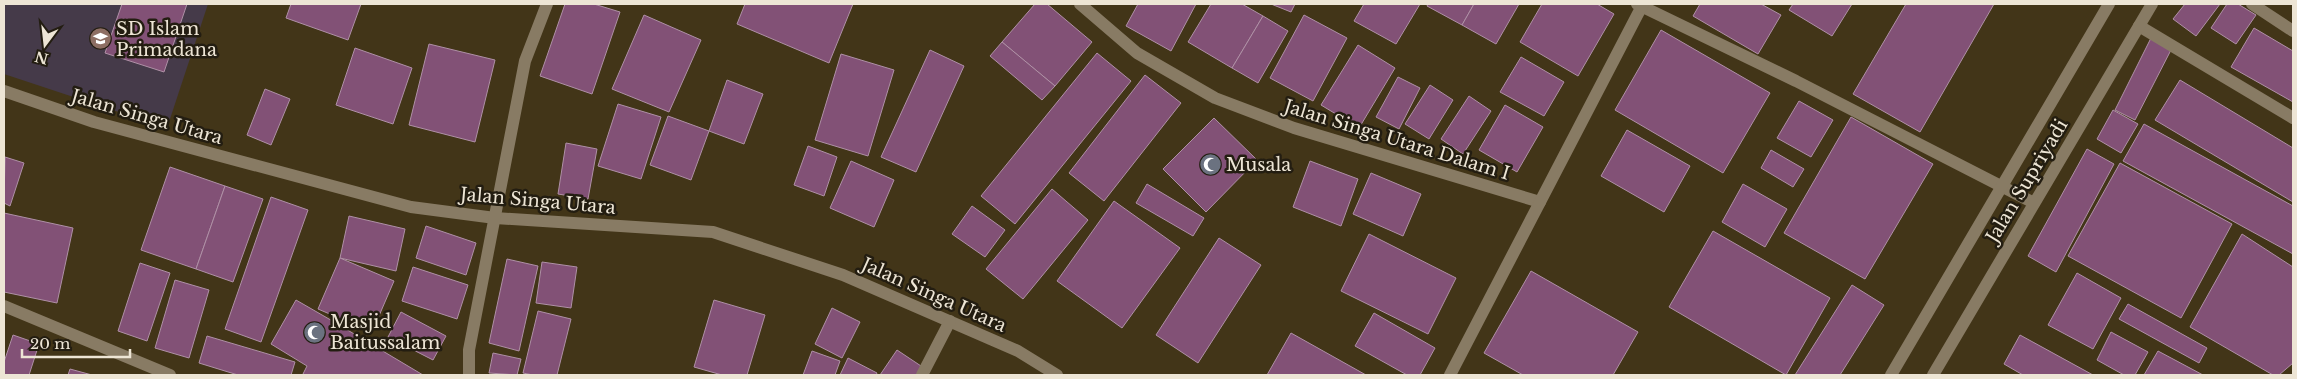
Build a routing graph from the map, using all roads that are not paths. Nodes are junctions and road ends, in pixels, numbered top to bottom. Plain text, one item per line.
1 (547, 4) edge
2 (1080, 4) edge
3 (2108, 4) edge
4 (2152, 4) edge
5 (2252, 4) edge
6 (1641, 5) edge
7 (2138, 26) junction
8 (2293, 30) edge
9 (4, 91) edge
10 (2293, 118) edge
11 (2001, 186) junction
12 (1540, 202) junction
13 (2034, 203) junction
14 (495, 218) junction
15 (4, 306) edge
16 (950, 321) junction
17 (170, 375) edge
18 (468, 375) edge
19 (922, 375) edge
20 (1057, 375) edge
21 (1450, 375) edge
22 (1890, 375) edge
23 (1933, 375) edge

1 - 14 street
2 - 12 street, Jalan Singa Utara Dalam I
3 - 11 street, Jalan Supriyadi
4 - 7 street, Jalan Supriyadi
5 - 8 street
6 - 11 street
6 - 12 street
7 - 10 street
7 - 13 street, Jalan Supriyadi
9 - 14 street, Jalan Singa Utara
11 - 13 street
11 - 22 street, Jalan Supriyadi
12 - 21 street
13 - 23 street, Jalan Supriyadi
14 - 16 street, Jalan Singa Utara
14 - 18 street
15 - 17 street
16 - 19 street
16 - 20 street, Jalan Singa Utara

